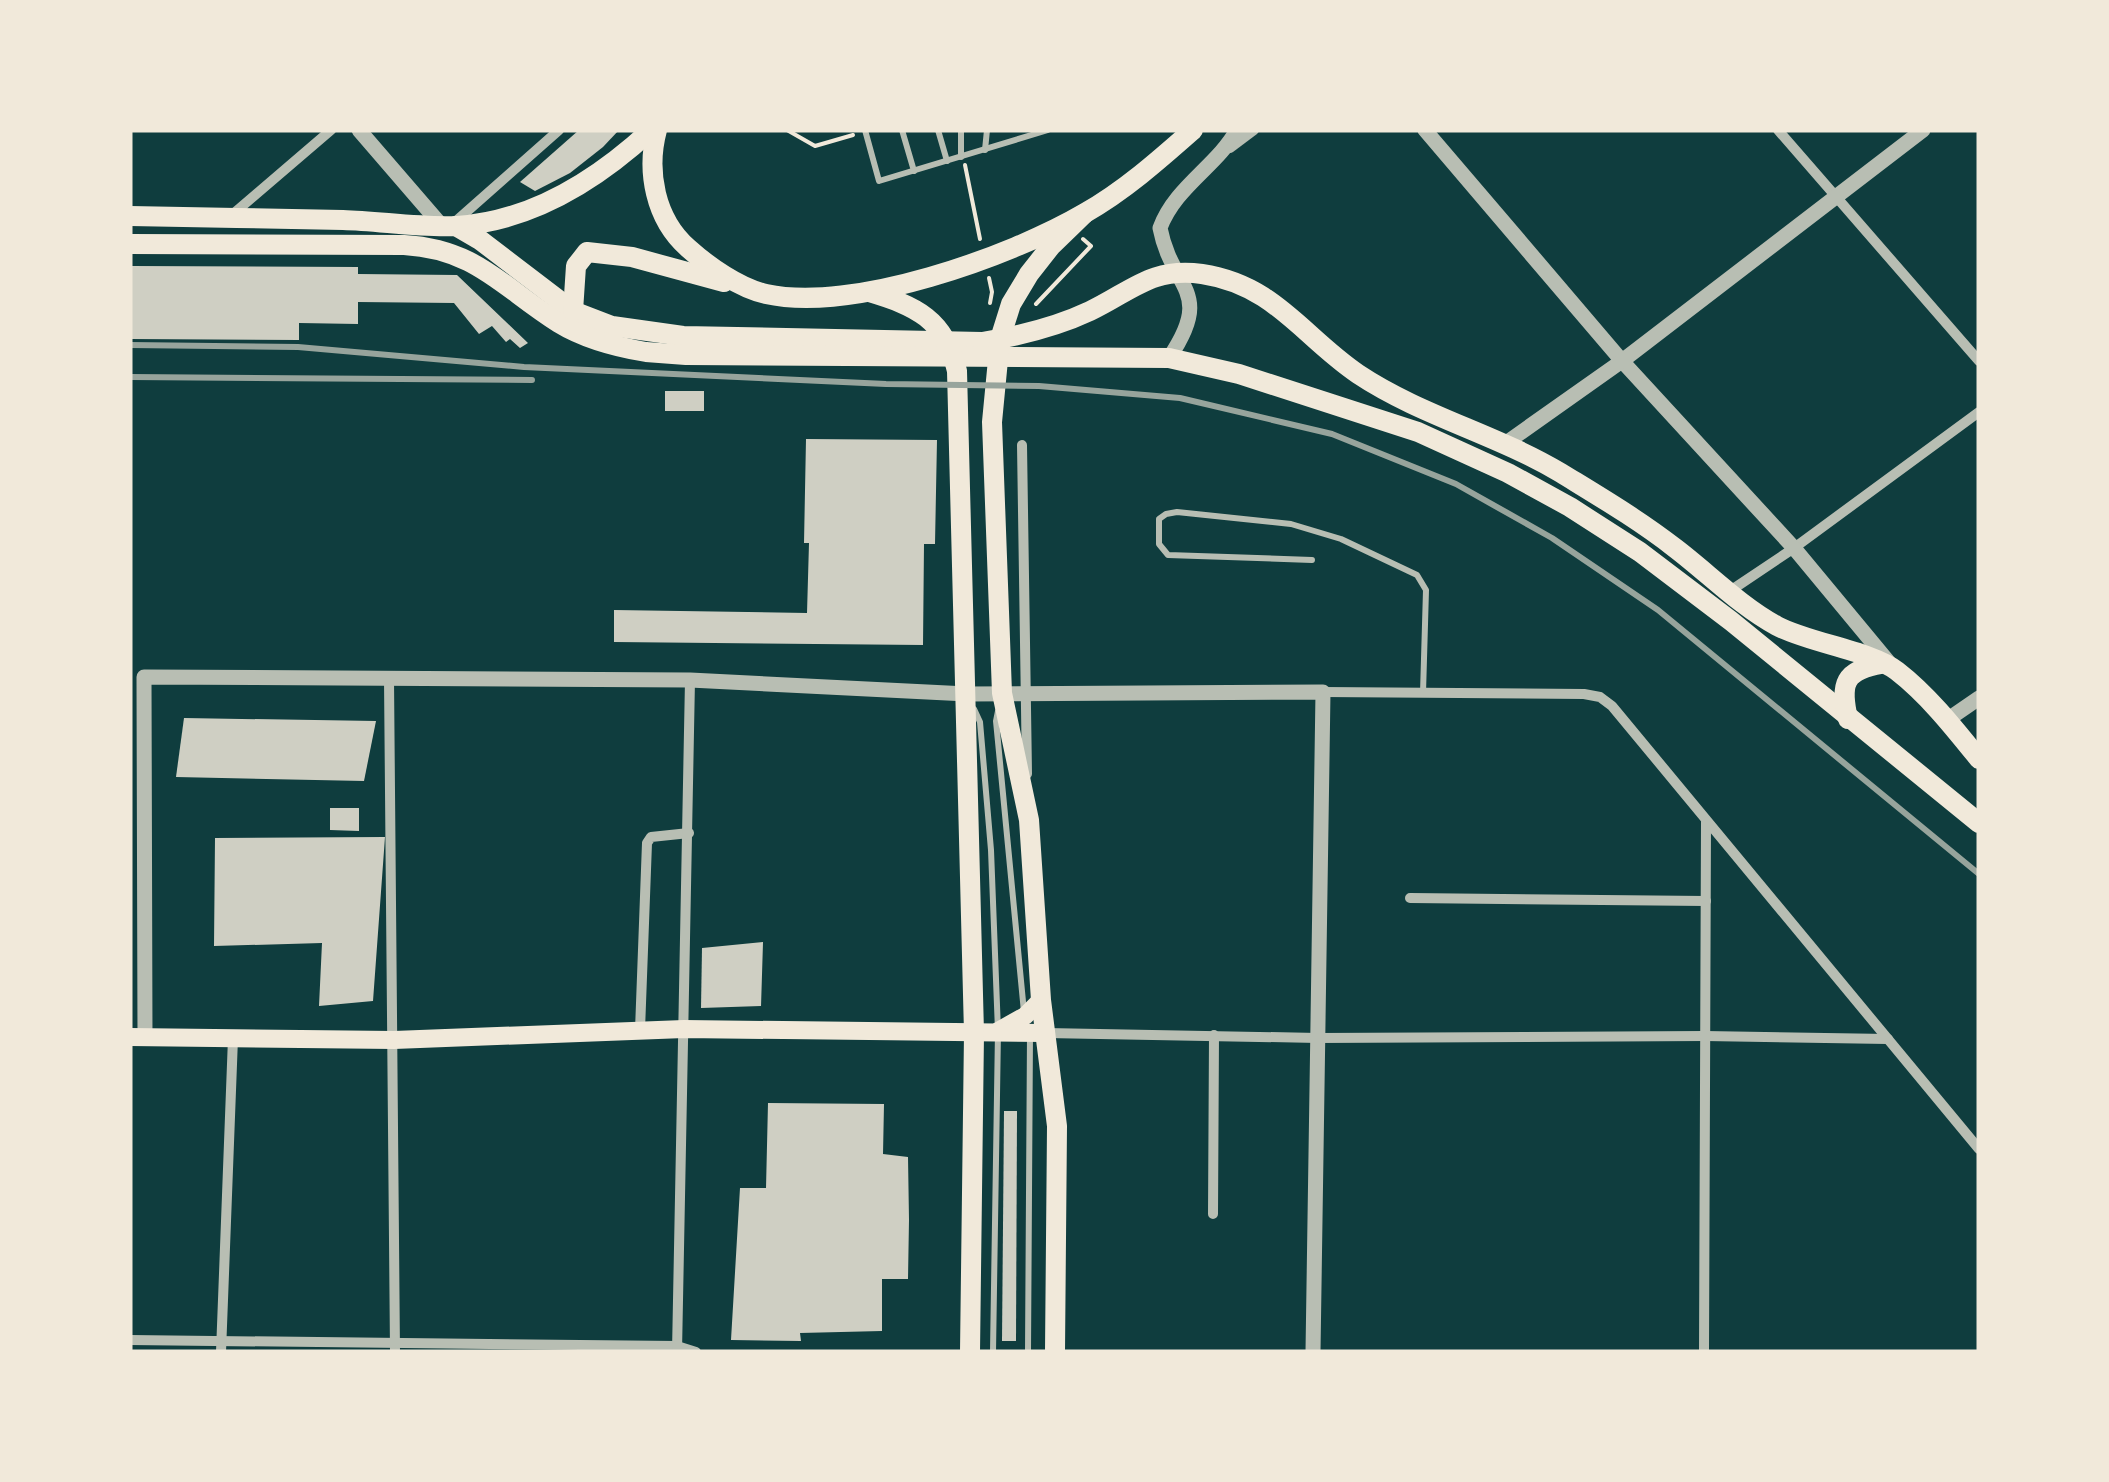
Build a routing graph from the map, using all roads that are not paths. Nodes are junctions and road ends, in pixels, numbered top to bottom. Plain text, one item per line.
1 (330, 130) edge
2 (359, 130) edge
3 (558, 130) edge
4 (654, 130) edge
5 (902, 130) edge
6 (938, 130) edge
7 (961, 130) edge
8 (987, 130) edge
9 (1020, 130) edge
10 (1047, 130) edge
11 (1193, 130) edge
12 (1238, 130) edge
13 (1254, 130) edge
14 (1425, 130) edge
15 (1778, 130) edge
16 (1923, 130) edge
17 (865, 131) edge
18 (1020, 140) junction
19 (986, 150) junction
20 (1225, 151) junction
21 (962, 157) junction
22 (947, 161) junction
23 (914, 171) junction
24 (1835, 198) junction
25 (1084, 214) junction
26 (130, 216) edge
27 (229, 218) junction
28 (449, 226) junction
29 (130, 244) edge
30 (1178, 272) junction
31 (868, 292) junction
32 (764, 294) junction
33 (573, 310) junction
34 (1169, 358) junction
35 (1622, 361) junction
36 (1979, 361) edge
37 (1979, 412) edge
38 (1506, 443) junction
39 (1022, 445) dead end
40 (1794, 548) junction
41 (1312, 560) dead end
42 (1730, 591) junction
43 (1888, 666) junction
44 (137, 677) edge
45 (389, 679) junction
46 (690, 680) junction
47 (1323, 692) junction
48 (1423, 692) junction
49 (1013, 693) junction
50 (967, 694) junction
51 (1979, 698) edge
52 (1848, 719) junction
53 (1947, 720) junction
54 (1979, 759) edge
55 (1706, 821) junction
56 (1979, 823) edge
57 (689, 834) junction
58 (1410, 898) dead end
59 (1706, 901) junction
60 (1033, 1027) junction
61 (684, 1028) junction
62 (640, 1030) junction
63 (998, 1032) junction
64 (974, 1033) junction
65 (1214, 1035) junction
66 (1706, 1036) junction
67 (138, 1037) edge
68 (233, 1038) junction
69 (1318, 1038) junction
70 (1888, 1039) junction
71 (394, 1040) junction
72 (1979, 1149) edge
73 (1213, 1214) dead end
74 (221, 1339) junction
75 (130, 1340) edge
76 (396, 1347) edge
77 (677, 1349) edge
78 (221, 1352) edge
79 (696, 1352) edge
80 (970, 1352) edge
81 (993, 1352) edge
82 (1028, 1352) edge
83 (1055, 1352) edge
84 (1312, 1352) edge
85 (1704, 1352) edge

1 - 27 street
2 - 28 street
3 - 28 street
4 - 28 main road
4 - 32 main road
5 - 23 lane
6 - 22 lane
7 - 21 lane
8 - 19 lane
9 - 18 lane
10 - 18 lane
11 - 25 main road
12 - 20 street
13 - 20 street
14 - 35 street
15 - 24 street
16 - 24 street
17 - 23 lane
18 - 19 lane
19 - 21 lane
20 - 30 street
21 - 22 lane
22 - 23 lane
24 - 35 street
24 - 36 street
25 - 31 main road
25 - 49 main road
26 - 27 main road
27 - 28 main road
28 - 33 main road
29 - 34 main road
30 - 33 main road
30 - 34 street
30 - 38 main road
31 - 32 main road
31 - 50 main road
32 - 33 main road
34 - 52 main road
35 - 38 street
35 - 40 street
37 - 40 street
38 - 42 main road
39 - 49 street
40 - 42 street
40 - 43 street
41 - 48 lane
42 - 43 main road
43 - 52 main road
43 - 53 main road
44 - 45 street
44 - 67 street
45 - 46 street
45 - 71 street
46 - 50 street
46 - 57 street
47 - 48 street
47 - 49 street
47 - 69 street
48 - 55 street
49 - 50 street
49 - 60 main road
49 - 60 lane
50 - 63 lane
50 - 64 main road
51 - 53 street
52 - 56 main road
53 - 54 main road
55 - 59 street
55 - 70 street
57 - 61 street
57 - 62 street
58 - 59 street
59 - 66 street
60 - 63 main road
60 - 65 street
60 - 82 lane
60 - 83 main road
61 - 62 main road
61 - 64 main road
61 - 77 street
62 - 71 main road
63 - 64 main road
63 - 81 lane
64 - 80 main road
65 - 69 street
65 - 73 street
66 - 69 street
66 - 70 street
66 - 85 street
67 - 68 main road
68 - 71 main road
68 - 74 street
69 - 84 street
70 - 72 street
71 - 76 street
74 - 75 street
74 - 76 street
74 - 78 street
76 - 77 street
77 - 79 street

